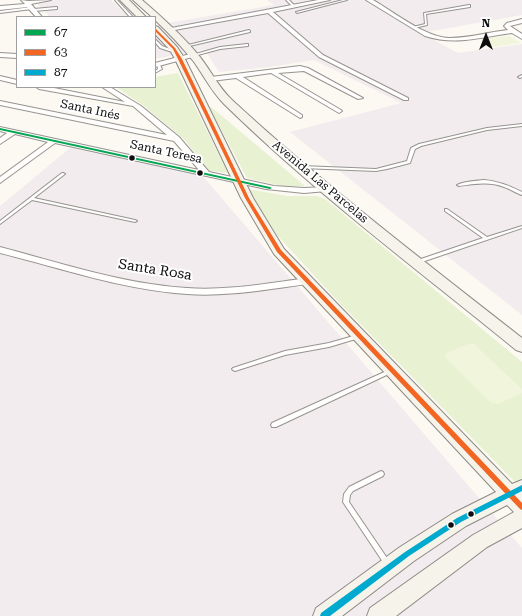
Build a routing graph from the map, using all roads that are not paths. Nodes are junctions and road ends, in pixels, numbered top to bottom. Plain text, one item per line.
1 (10, 0) edge
2 (48, 0) edge
3 (116, 0) edge
4 (124, 0) edge
5 (137, 0) edge
6 (287, 0) edge
7 (327, 0) edge
8 (346, 0) edge
9 (368, 0) edge
10 (316, 1) edge
11 (29, 5) edge
12 (294, 6) junction
13 (469, 6) dead end
14 (15, 7) junction
15 (0, 8) edge
16 (56, 8) dead end
17 (268, 10) junction
18 (0, 12) edge
19 (297, 12) dead end
20 (38, 16) edge
21 (131, 16) edge
22 (141, 16) edge
23 (155, 16) edge
24 (156, 17) edge
25 (522, 21) edge
26 (414, 27) junction
27 (169, 29) junction
28 (156, 30) edge
29 (249, 31) dead end
30 (512, 31) junction
31 (522, 37) edge
32 (156, 41) edge
33 (247, 45) dead end
34 (189, 50) junction
35 (0, 55) edge
36 (178, 55) junction
37 (16, 56) edge
38 (156, 65) edge
39 (156, 71) edge
40 (273, 72) junction
41 (237, 76) junction
42 (0, 78) edge
43 (211, 79) junction
44 (16, 82) edge
45 (44, 88) edge
46 (107, 88) edge
47 (360, 98) dead end
48 (406, 99) dead end
49 (0, 103) edge
50 (139, 107) junction
51 (339, 111) dead end
52 (300, 116) dead end
53 (522, 125) edge
54 (0, 130) edge
55 (13, 132) junction
56 (176, 139) junction
57 (53, 140) junction
58 (0, 142) edge
59 (300, 167) junction
60 (206, 173) junction
61 (63, 174) dead end
62 (239, 180) junction
63 (0, 181) edge
64 (459, 185) dead end
65 (327, 189) junction
66 (522, 194) edge
67 (31, 199) junction
68 (446, 210) dead end
69 (135, 221) dead end
70 (0, 223) edge
71 (522, 227) edge
72 (487, 239) junction
73 (0, 250) edge
74 (417, 262) junction
75 (308, 281) junction
76 (360, 336) junction
77 (522, 346) edge
78 (235, 369) dead end
79 (393, 370) junction
80 (274, 426) dead end
81 (381, 474) dead end
82 (518, 496) edge
83 (522, 518) edge
84 (390, 567) junction
85 (324, 616) edge
86 (378, 616) edge

1 - 14 street
2 - 11 street
3 - 21 lane
4 - 22 street
5 - 23 street, Avenida Las Parcelas
6 - 12 lane
7 - 10 street
8 - 19 lane
9 - 26 street
10 - 12 street
11 - 14 street
11 - 16 lane
11 - 18 lane
11 - 20 street
12 - 17 street
13 - 26 lane
14 - 15 street
17 - 27 street
17 - 48 street
24 - 27 street, Avenida Las Parcelas
25 - 30 street
26 - 30 street
27 - 34 street, Avenida Las Parcelas
28 - 36 street
29 - 34 lane
30 - 31 street
32 - 36 lane
33 - 34 lane
34 - 36 street
34 - 43 street, Avenida Las Parcelas
35 - 37 street
36 - 38 street
36 - 62 street
38 - 39 lane
40 - 41 street
40 - 47 street
40 - 51 street
41 - 43 street
41 - 52 street
42 - 44 street
43 - 59 street, Avenida Las Parcelas
45 - 50 street
46 - 50 street
49 - 56 street, Santa Inés
50 - 56 street
53 - 59 lane
54 - 55 street, Santa Teresa
55 - 57 street, Santa Teresa
55 - 58 street
56 - 60 street
57 - 60 street, Santa Teresa
57 - 63 street
59 - 65 street, Avenida Las Parcelas
60 - 62 street, Santa Teresa
61 - 67 lane
62 - 65 street, Santa Teresa
62 - 75 street
64 - 66 lane
65 - 74 street, Avenida Las Parcelas
67 - 69 lane
67 - 70 lane
68 - 72 lane
71 - 72 lane
72 - 74 lane
73 - 75 street, Santa Rosa
74 - 77 street, Avenida Las Parcelas
75 - 76 street
76 - 78 lane
76 - 79 street
79 - 80 lane
79 - 82 street
81 - 84 lane
82 - 84 street
83 - 86 street
84 - 85 street

